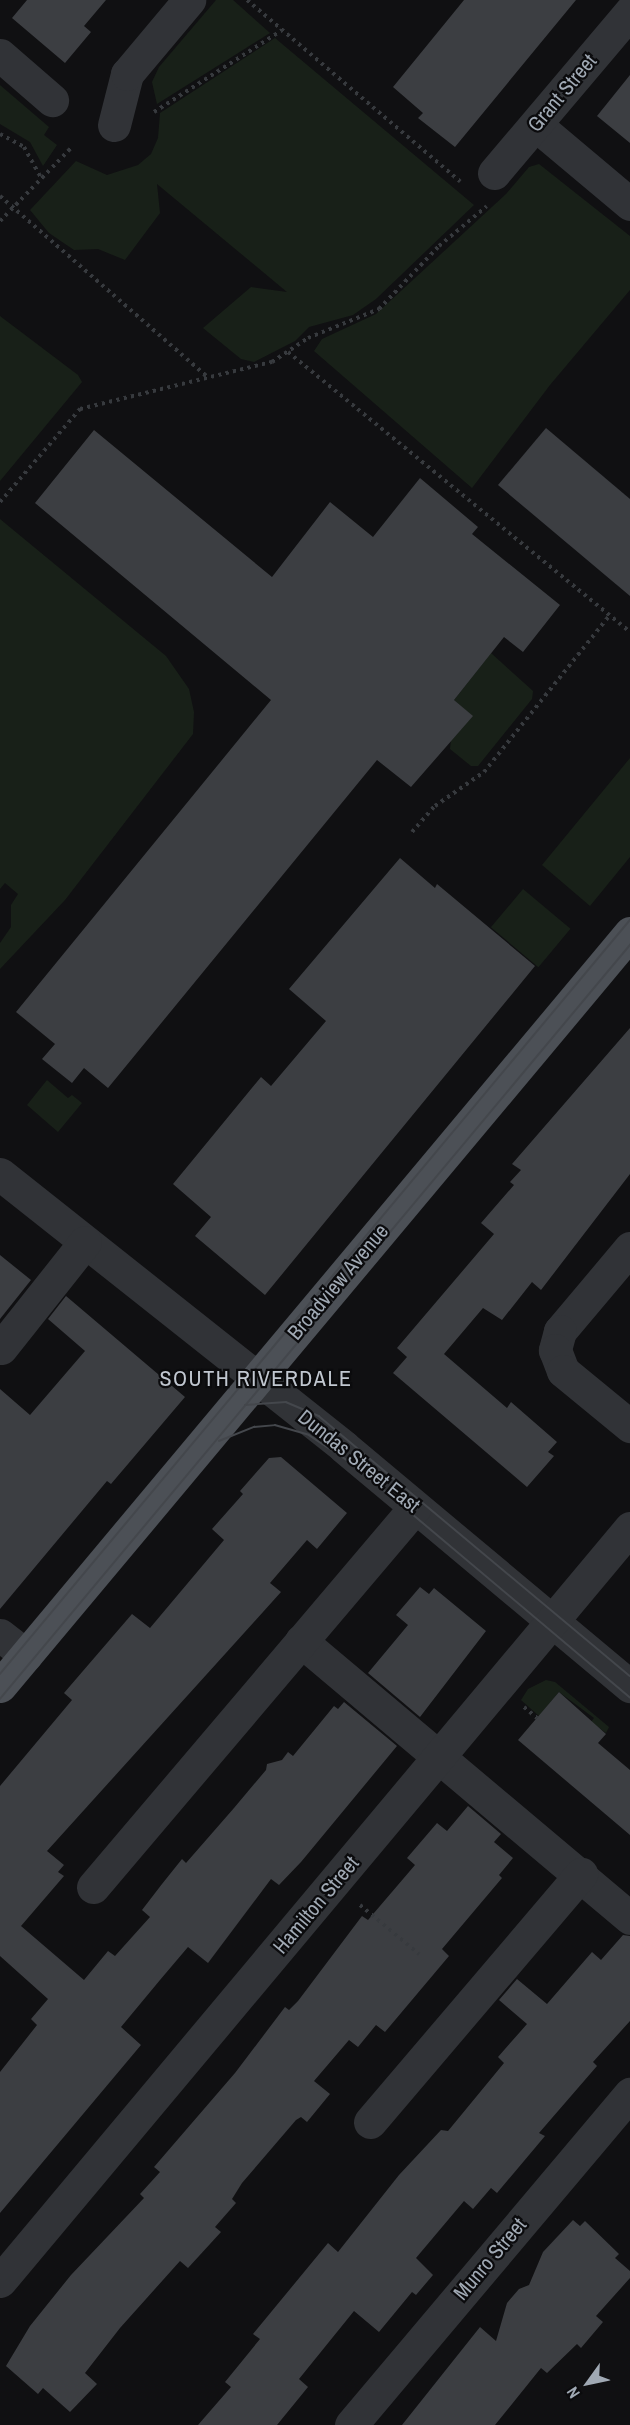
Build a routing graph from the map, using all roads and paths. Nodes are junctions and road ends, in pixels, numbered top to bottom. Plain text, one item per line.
1 (189, 0) edge
2 (247, 0) edge
3 (630, 12) edge
4 (282, 30) junction
5 (0, 55) edge
6 (52, 100) dead end
7 (154, 112) dead end
8 (114, 125) dead end
9 (536, 125) junction
10 (0, 134) edge
11 (71, 148) dead end
12 (439, 163) dead end
13 (494, 173) dead end
14 (41, 178) junction
15 (0, 196) edge
16 (630, 204) edge
17 (13, 205) junction
18 (488, 205) dead end
19 (0, 221) edge
20 (288, 352) junction
21 (206, 376) junction
22 (0, 502) edge
23 (610, 615) junction
24 (630, 632) edge
25 (412, 832) dead end
26 (630, 933) edge
27 (0, 1174) edge
28 (85, 1242) junction
29 (630, 1248) edge
30 (1, 1348) edge
31 (256, 1381) junction
32 (630, 1426) edge
33 (415, 1507) junction
34 (630, 1528) edge
35 (553, 1622) junction
36 (0, 1635) edge
37 (301, 1641) junction
38 (26, 1655) junction
39 (0, 1686) edge
40 (630, 1686) edge
41 (441, 1756) junction
42 (581, 1874) junction
43 (93, 1887) dead end
44 (350, 1896) dead end
45 (630, 1918) edge
46 (419, 1954) dead end
47 (630, 2094) edge
48 (370, 2122) dead end
49 (0, 2281) edge
50 (351, 2425) edge

1 - 8 street
2 - 4 path
3 - 9 street, Grant Street
4 - 7 path
4 - 12 path
5 - 6 street
9 - 13 street, Grant Street
9 - 16 street
10 - 14 path
11 - 14 path
14 - 17 path
15 - 17 path
17 - 19 path
17 - 21 path
18 - 20 path
20 - 21 path
20 - 23 path
21 - 22 path
23 - 24 path
23 - 25 path
26 - 31 main road, Broadview Avenue
27 - 28 street, Dundas Street East
28 - 30 street
28 - 31 street, Dundas Street East
29 - 32 street
31 - 33 street, Dundas Street East
31 - 38 main road, Broadview Avenue
33 - 35 street, Dundas Street East
33 - 37 street
34 - 35 street, Hamilton Street
35 - 40 street, Dundas Street East
35 - 41 street, Hamilton Street
36 - 38 street
37 - 41 street
37 - 43 street
38 - 39 main road, Broadview Avenue
41 - 42 street
41 - 49 street, Hamilton Street
42 - 45 street
42 - 48 street
44 - 46 path
47 - 50 street, Munro Street

